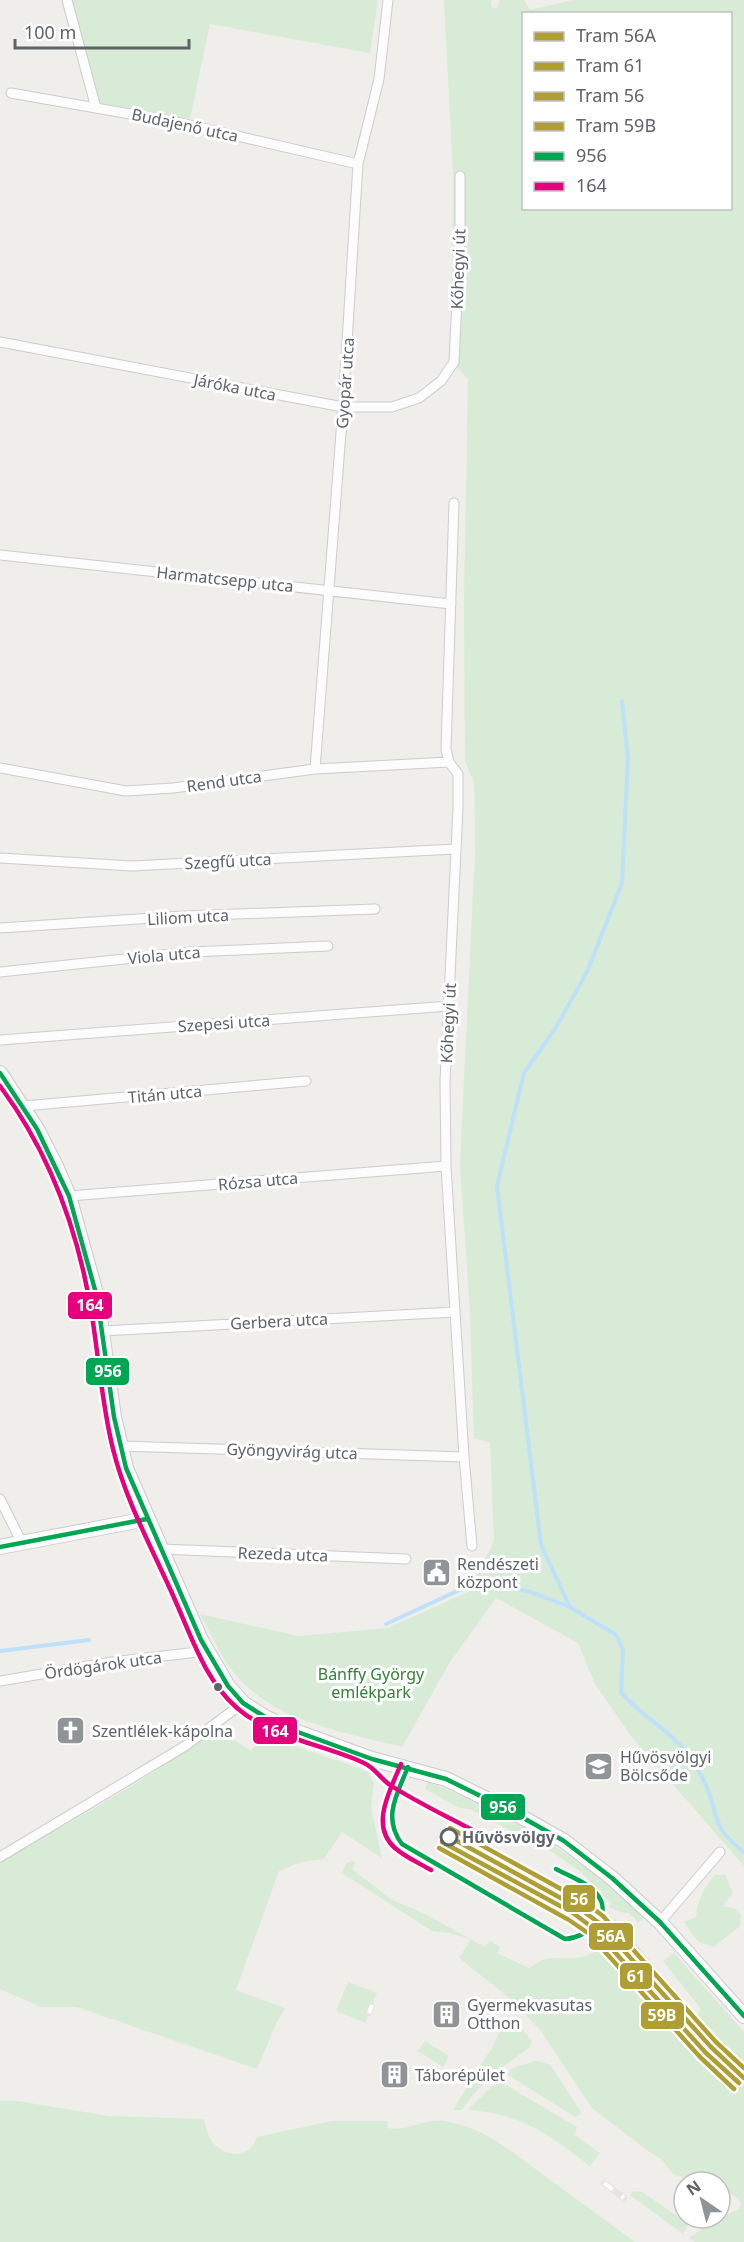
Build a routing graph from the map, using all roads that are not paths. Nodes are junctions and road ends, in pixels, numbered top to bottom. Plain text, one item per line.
1 (67, 0) edge
2 (388, 0) edge
3 (11, 93) dead end
4 (96, 108) junction
5 (358, 164) junction
6 (460, 176) dead end
7 (0, 342) edge
8 (454, 362) joint
9 (344, 407) junction
10 (454, 503) dead end
11 (0, 555) edge
12 (328, 590) junction
13 (450, 604) junction
14 (449, 762) junction
15 (0, 768) edge
16 (315, 769) junction
17 (455, 849) junction
18 (0, 858) edge
19 (375, 909) dead end
20 (0, 928) edge
21 (328, 946) dead end
22 (0, 972) edge
23 (449, 1006) junction
24 (0, 1040) edge
25 (0, 1073) edge
26 (306, 1082) dead end
27 (24, 1106) junction
28 (446, 1166) junction
29 (69, 1196) junction
30 (455, 1312) junction
31 (102, 1331) junction
32 (120, 1446) junction
33 (464, 1457) junction
34 (0, 1499) edge
35 (147, 1519) junction
36 (22, 1543) junction
37 (472, 1546) dead end
38 (0, 1547) edge
39 (161, 1549) junction
40 (406, 1559) dead end
41 (206, 1651) junction
42 (0, 1681) edge
43 (243, 1703) junction
44 (720, 1852) dead end
45 (0, 1857) edge
46 (660, 1922) junction
47 (744, 2016) edge

1 - 4 street
2 - 5 street, Gyopár utca
3 - 4 street, Budajenő utca
4 - 5 street, Budajenő utca
5 - 9 street, Gyopár utca
6 - 8 street, Kőhegyi út
7 - 9 street, Járóka utca
8 - 9 street, Járóka utca
9 - 12 street, Gyopár utca
10 - 13 street, Kőhegyi út
11 - 12 street, Harmatcsepp utca
12 - 13 street, Harmatcsepp utca
12 - 16 street, Gyopár utca
13 - 14 street, Kőhegyi út
14 - 16 street, Rend utca
14 - 17 street, Kőhegyi út
15 - 16 street, Rend utca
17 - 18 street, Szegfű utca
17 - 23 street, Kőhegyi út
19 - 20 street, Liliom utca
21 - 22 street, Viola utca
23 - 24 street, Szepesi utca
23 - 28 street, Kőhegyi út
25 - 27 main road
26 - 27 street, Titán utca
27 - 29 main road
28 - 29 street, Rózsa utca
28 - 30 street, Kőhegyi út
29 - 31 main road
30 - 31 street, Gerbera utca
30 - 33 street, Kőhegyi út
31 - 32 main road
32 - 33 street, Gyöngyvirág utca
32 - 35 main road
33 - 37 street, Kőhegyi út
34 - 36 street
35 - 36 main road
35 - 39 main road
36 - 38 main road
39 - 40 street, Rezeda utca
39 - 41 main road
41 - 42 street, Ördögárok utca
41 - 43 main road
43 - 45 street
43 - 46 main road
44 - 46 street
46 - 47 main road

